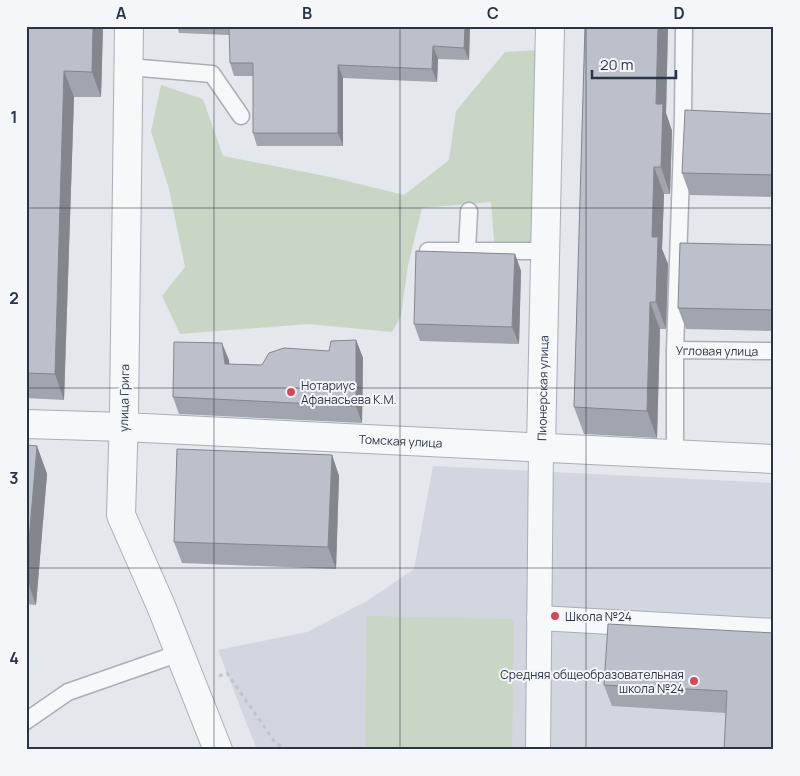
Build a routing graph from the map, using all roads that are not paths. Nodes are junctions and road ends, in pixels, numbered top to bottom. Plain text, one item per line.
1 (129, 26) edge
2 (550, 26) edge
3 (684, 26) edge
4 (129, 67) junction
5 (683, 115) junction
6 (241, 116) dead end
7 (701, 116) edge
8 (469, 211) dead end
9 (544, 251) junction
10 (428, 252) edge
11 (468, 252) junction
12 (676, 350) junction
13 (774, 351) edge
14 (26, 424) edge
15 (124, 427) junction
16 (541, 448) junction
17 (675, 454) junction
18 (774, 459) edge
19 (539, 618) junction
20 (774, 631) edge
21 (180, 653) junction
22 (26, 721) edge
23 (218, 750) edge
24 (538, 750) edge

1 - 4 street, улица Грига
2 - 9 street, Пионерская улица
3 - 5 lane
4 - 6 lane
4 - 15 street, улица Грига
5 - 7 lane
5 - 12 lane
8 - 11 lane
9 - 11 lane
9 - 16 street, Пионерская улица
10 - 11 lane
12 - 13 lane, Угловая улица
12 - 17 lane, Угловая улица
14 - 15 street, Томская улица
15 - 16 street, Томская улица
15 - 21 street, улица Грига
16 - 17 street, Томская улица
16 - 19 street, Пионерская улица
17 - 18 street, Томская улица
19 - 20 street
19 - 24 street, Пионерская улица
21 - 22 lane
21 - 23 street, улица Грига

